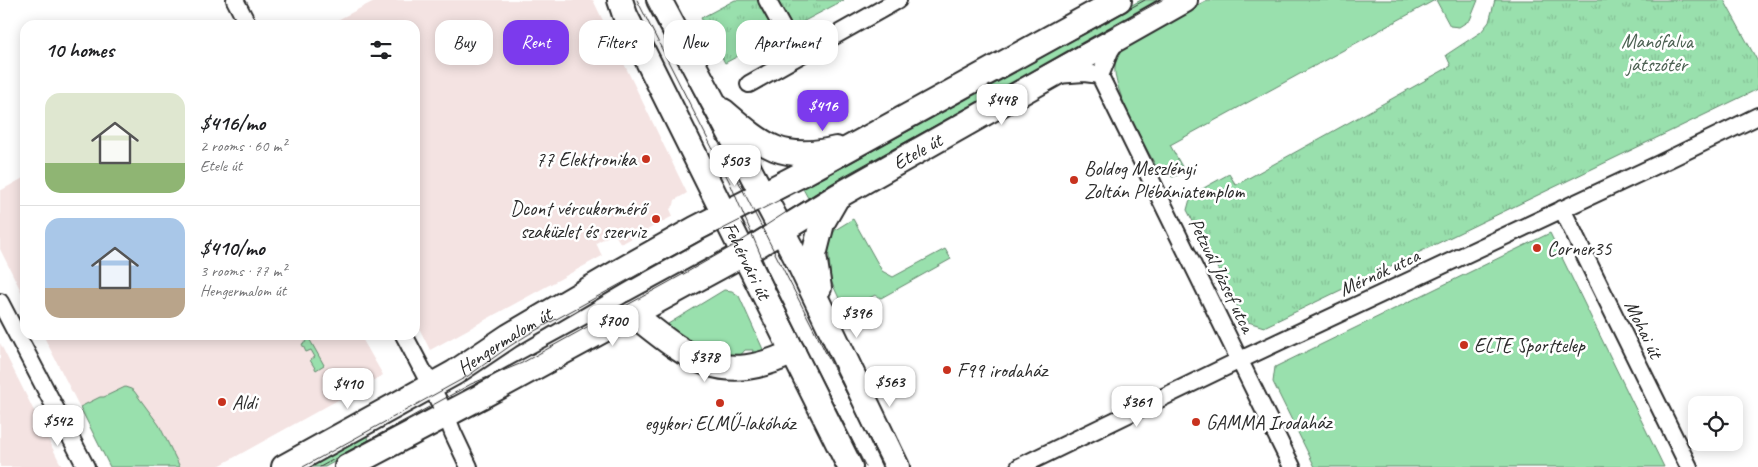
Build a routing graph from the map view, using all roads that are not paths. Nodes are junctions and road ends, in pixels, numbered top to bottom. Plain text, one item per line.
1 (235, 0) edge
2 (620, 0) edge
3 (659, 0) edge
4 (767, 0) edge
5 (898, 0) edge
6 (1119, 0) edge
7 (1185, 0) edge
8 (245, 20) edge
9 (778, 20) edge
10 (838, 34) edge
11 (1118, 37) junction
12 (782, 65) edge
13 (1052, 75) junction
14 (1100, 75) junction
15 (749, 84) dead end
16 (716, 105) junction
17 (1758, 116) edge
18 (857, 144) junction
19 (764, 194) junction
20 (838, 196) junction
21 (1562, 209) junction
22 (725, 214) junction
23 (782, 230) junction
24 (745, 253) junction
25 (0, 302) edge
26 (823, 312) junction
27 (633, 314) junction
28 (407, 340) edge
29 (793, 352) junction
30 (1240, 360) junction
31 (431, 386) junction
32 (446, 415) junction
33 (86, 467) edge
34 (284, 467) edge
35 (347, 467) edge
36 (469, 467) edge
37 (850, 467) edge
38 (897, 467) edge
39 (1019, 467) edge
40 (1292, 467) edge
41 (1689, 467) edge

1 - 8 street
2 - 22 main road, Fehérvári út
3 - 16 main road
4 - 9 street
5 - 10 street
6 - 18 main road, Etele út
7 - 11 main road, Etele út
11 - 13 main road, Etele út
11 - 14 street
12 - 15 street
13 - 14 street
13 - 20 main road, Etele út
14 - 30 street, Petzvál József utca
16 - 18 main road
16 - 19 main road
17 - 21 street, Mérnök utca
18 - 19 main road, Etele út
19 - 22 main road, Etele út
19 - 23 main road
20 - 23 main road, Etele út
20 - 26 main road
21 - 30 street, Mérnök utca
21 - 41 street, Mohai út
22 - 24 main road, Fehérvári út
22 - 31 main road, Hengermalom út
23 - 24 main road, Hengermalom út
23 - 26 main road
24 - 27 main road, Hengermalom út
24 - 29 main road, Fehérvári út
25 - 33 street
26 - 38 main road
27 - 29 main road
27 - 32 main road, Hengermalom út
28 - 31 street
29 - 37 main road, Fehérvári út
30 - 39 street, Mérnök utca
30 - 40 street, Petzvál József utca
31 - 32 street
31 - 34 main road, Hengermalom út
32 - 35 main road, Hengermalom út
32 - 36 street

